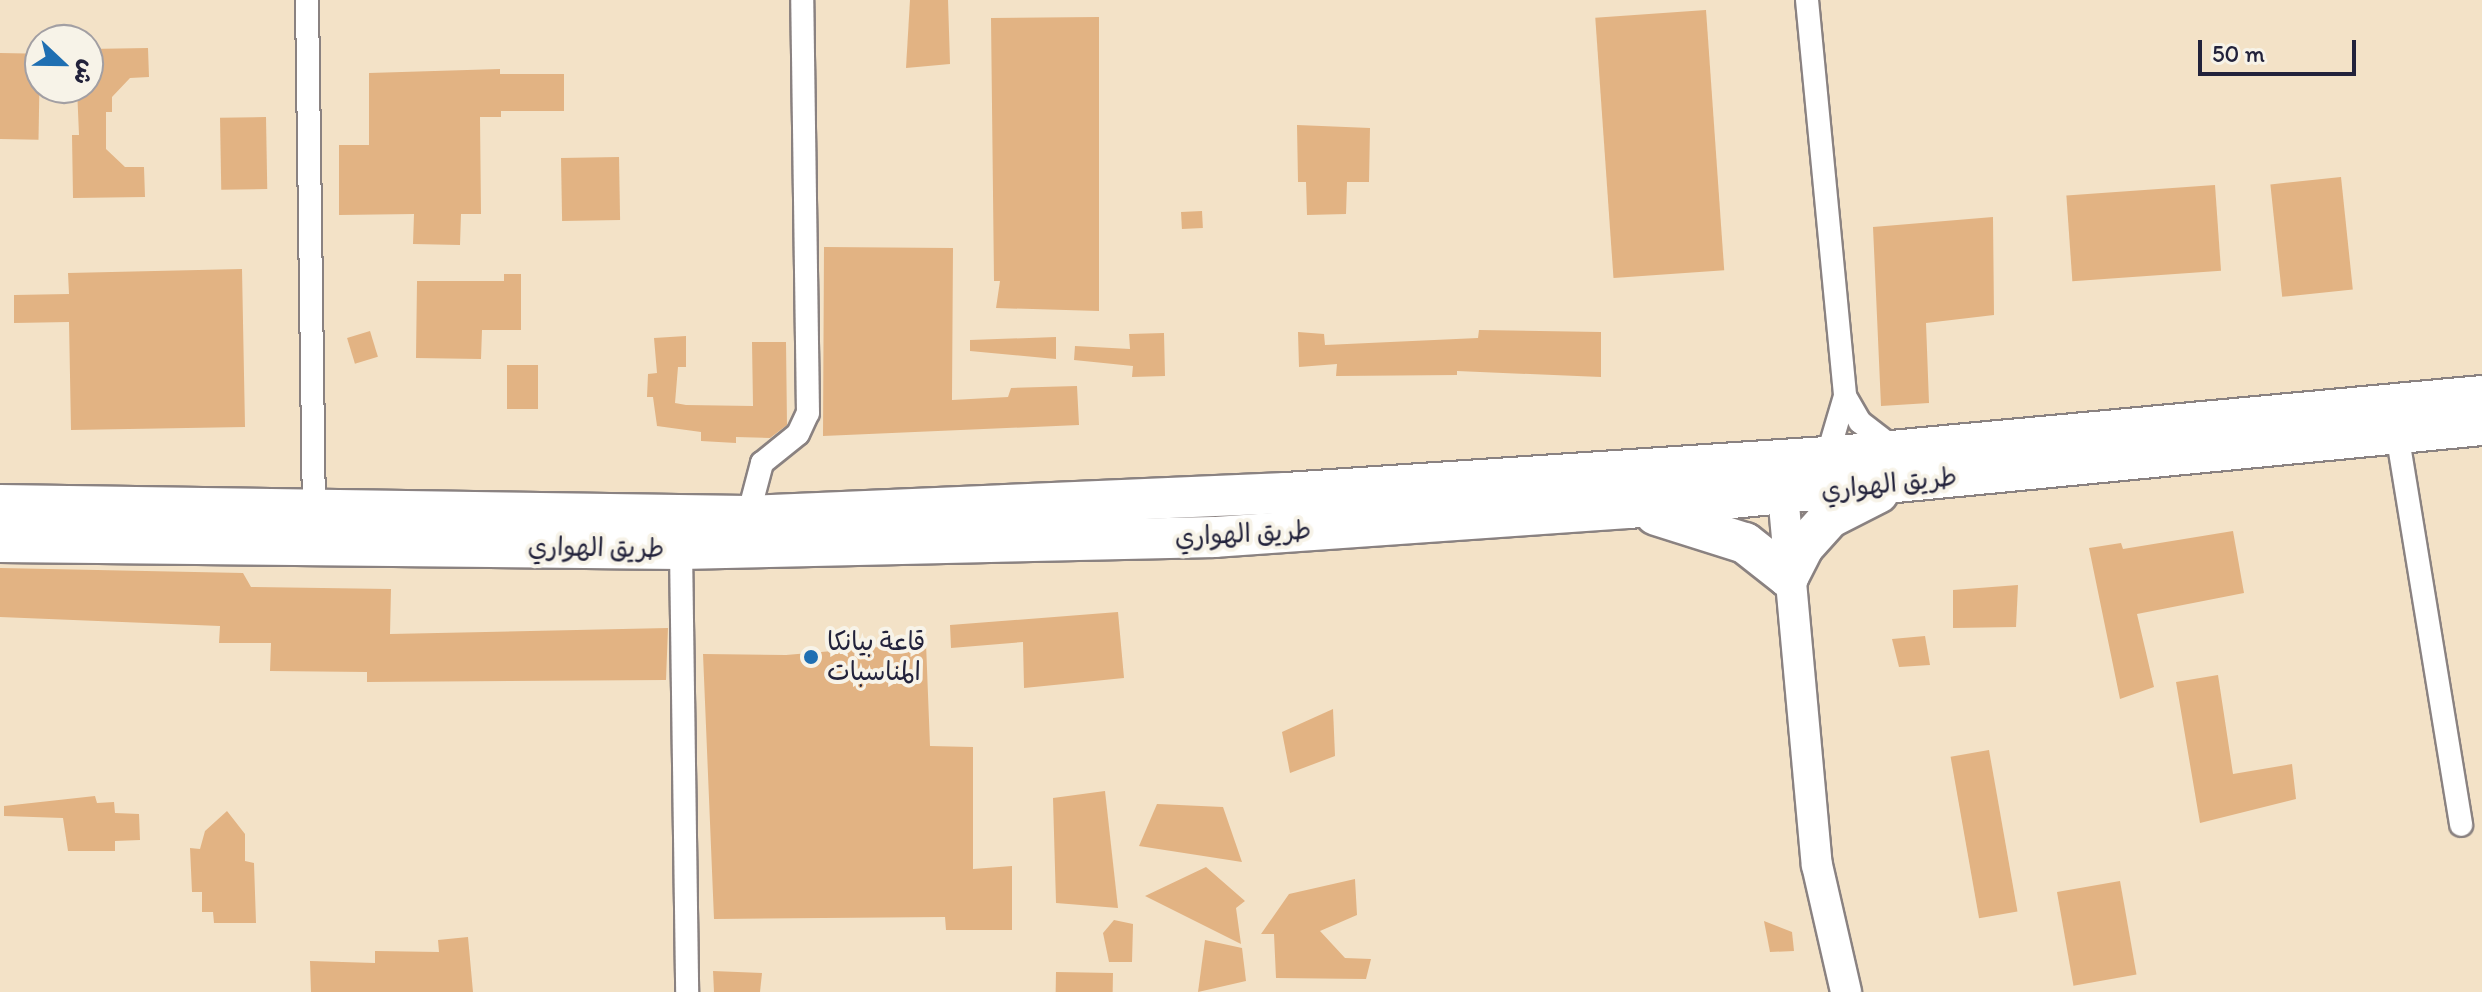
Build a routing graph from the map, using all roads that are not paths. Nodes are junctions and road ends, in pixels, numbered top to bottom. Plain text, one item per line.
1 (307, 0) edge
2 (802, 0) edge
3 (1807, 0) edge
4 (1845, 396) junction
5 (2482, 396) edge
6 (2482, 425) edge
7 (2397, 433) junction
8 (1827, 457) junction
9 (1902, 466) junction
10 (1783, 494) junction
11 (0, 505) edge
12 (1629, 508) junction
13 (314, 512) junction
14 (748, 516) junction
15 (862, 526) junction
16 (0, 542) edge
17 (681, 549) junction
18 (1788, 577) junction
19 (2461, 825) dead end
20 (687, 992) edge
21 (1846, 992) edge

1 - 13 street
2 - 14 street
3 - 4 street
4 - 8 street
4 - 9 street
5 - 9 highway, طريق الهواري
6 - 7 highway, طريق الهواري
7 - 9 highway, طريق الهواري
7 - 19 street
8 - 9 highway, طريق الهواري
8 - 15 highway, طريق الهواري
9 - 10 highway, طريق الهواري
9 - 18 highway
10 - 12 highway, طريق الهواري
10 - 18 street
11 - 13 highway, طريق الهواري
12 - 15 highway, طريق الهواري
12 - 18 highway
13 - 14 highway, طريق الهواري
14 - 15 highway, طريق الهواري
15 - 17 highway, طريق الهواري
16 - 17 highway, طريق الهواري
17 - 20 street
18 - 21 street

